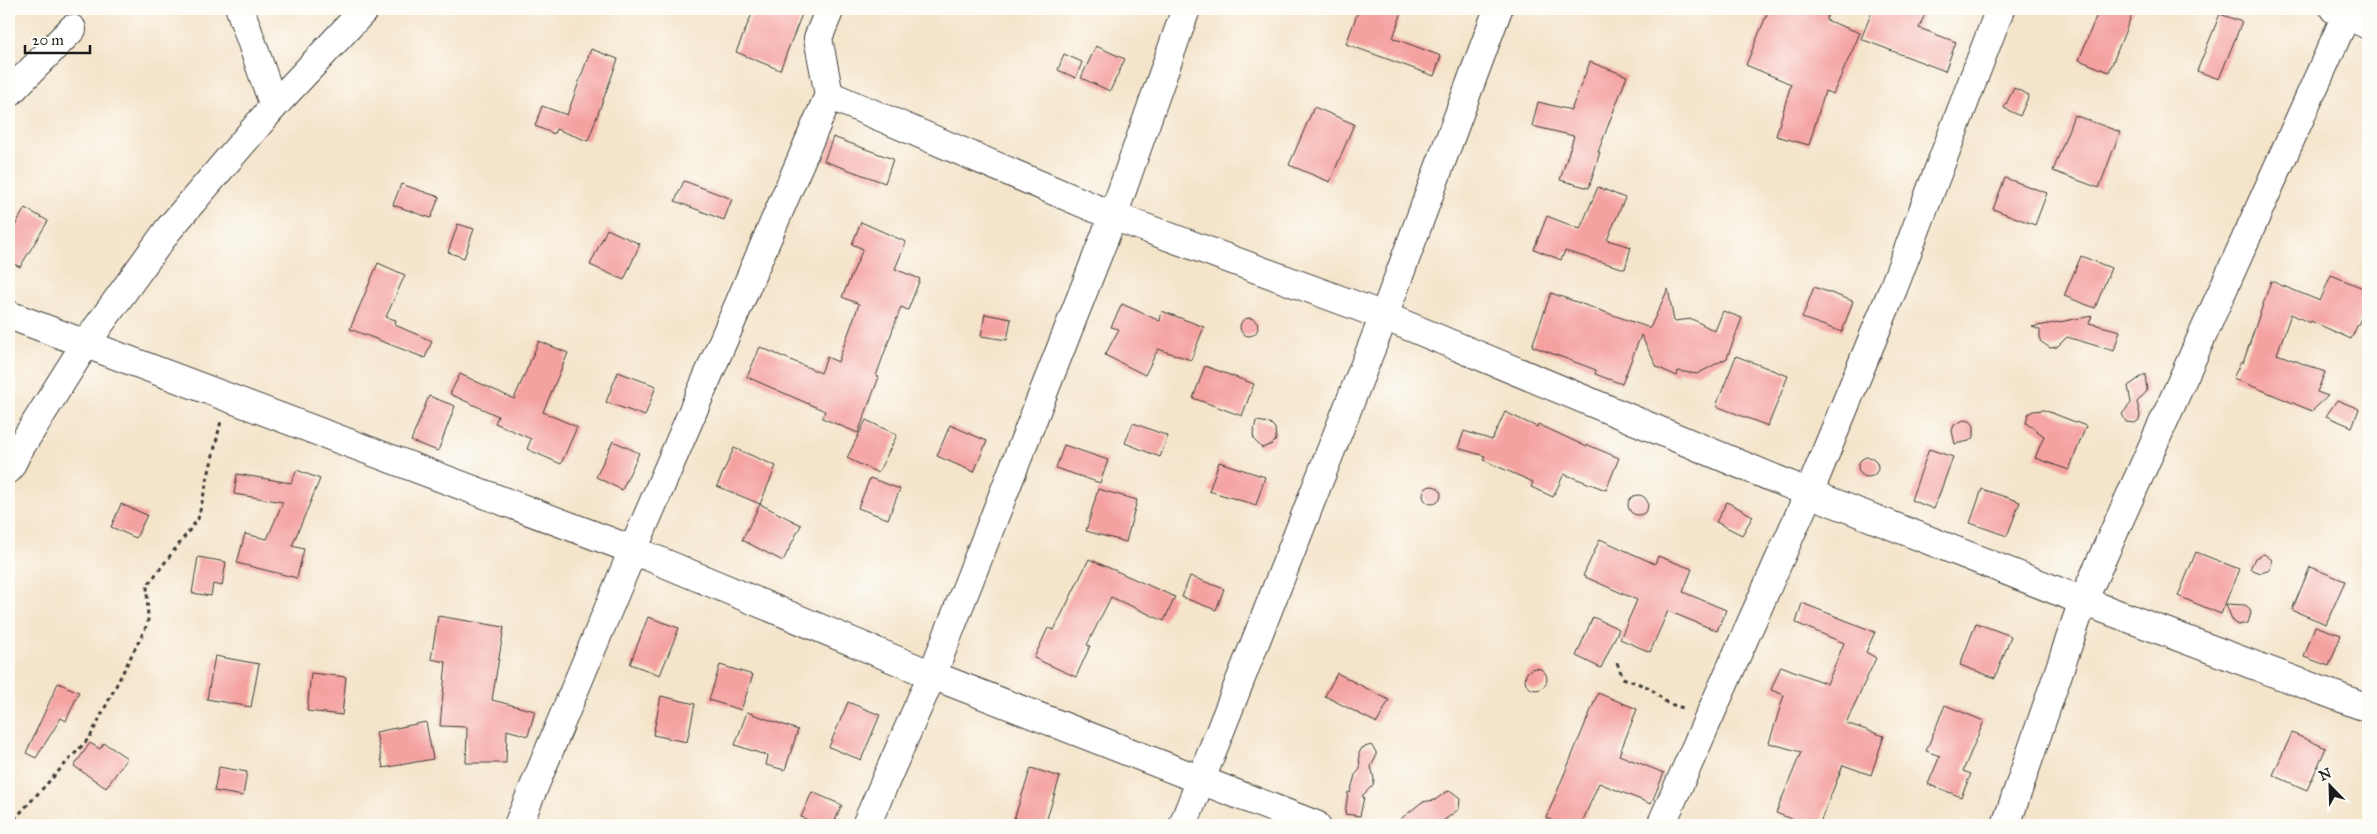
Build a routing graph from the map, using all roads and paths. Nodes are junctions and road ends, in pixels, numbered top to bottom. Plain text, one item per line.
1 (240, 9) edge
2 (365, 9) edge
3 (830, 9) edge
4 (1186, 9) edge
5 (1498, 9) edge
6 (2000, 9) edge
7 (2350, 14) edge
8 (72, 28) dead end
9 (9, 93) edge
10 (829, 95) junction
11 (274, 106) junction
12 (1113, 216) junction
13 (9, 315) edge
14 (1384, 316) junction
15 (86, 343) junction
16 (226, 397) junction
17 (9, 469) edge
18 (1809, 492) junction
19 (633, 550) junction
20 (2083, 601) junction
21 (1617, 662) dead end
22 (932, 675) junction
23 (2368, 708) edge
24 (1711, 716) junction
25 (1201, 781) junction
26 (9, 825) edge
27 (518, 825) edge
28 (866, 825) edge
29 (1183, 825) edge
30 (1316, 825) edge
31 (1661, 825) edge
32 (2006, 825) edge

1 - 11 street
2 - 11 street
3 - 10 street
4 - 12 street
5 - 14 street
6 - 18 street
7 - 20 street
8 - 9 street
10 - 12 street
10 - 19 street
11 - 15 street
12 - 14 street
12 - 22 street
13 - 15 street
14 - 18 street
14 - 25 street
15 - 16 street
15 - 17 street
16 - 19 street
16 - 26 path
18 - 20 street
18 - 24 street
19 - 22 street
19 - 27 street
20 - 23 street
20 - 32 street
21 - 24 path
22 - 25 street
22 - 28 street
24 - 31 street
25 - 29 street
25 - 30 street

